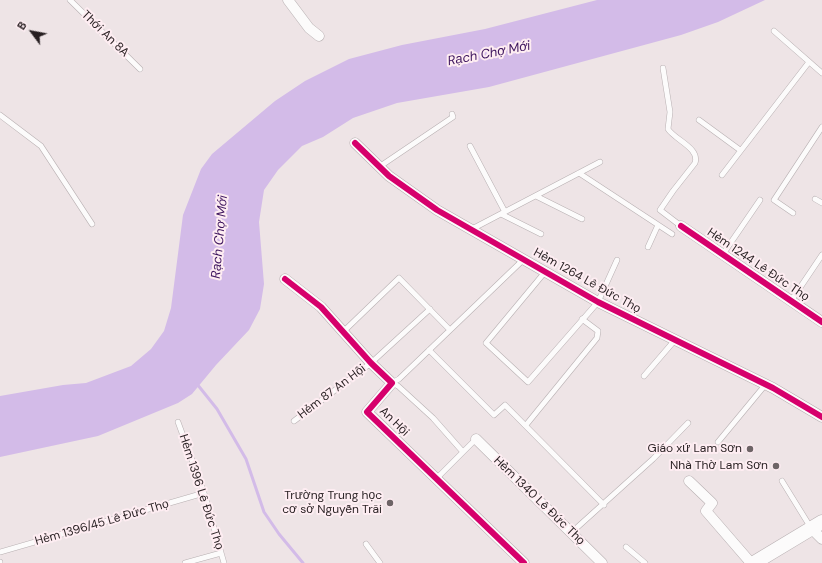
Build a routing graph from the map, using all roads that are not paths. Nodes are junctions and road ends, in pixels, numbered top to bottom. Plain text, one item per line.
1 (70, 0) edge
2 (288, 0) edge
3 (774, 31) dead end
4 (319, 36) dead end
5 (809, 62) junction
6 (663, 68) dead end
7 (140, 69) dead end
8 (822, 73) edge
9 (452, 114) dead end
10 (0, 115) edge
11 (699, 120) dead end
12 (822, 127) edge
13 (355, 143) dead end
14 (470, 146) dead end
15 (740, 150) junction
16 (600, 162) dead end
17 (379, 167) junction
18 (579, 173) junction
19 (722, 174) dead end
20 (536, 196) junction
21 (815, 198) dead end
22 (760, 200) dead end
23 (822, 203) edge
24 (503, 213) junction
25 (793, 213) dead end
26 (582, 219) dead end
27 (92, 224) dead end
28 (658, 225) junction
29 (681, 226) joint
30 (471, 230) junction
31 (540, 234) dead end
32 (672, 234) dead end
33 (648, 247) dead end
34 (723, 254) junction
35 (822, 255) edge
36 (523, 260) junction
37 (617, 260) dead end
38 (545, 272) junction
39 (285, 279) dead end
40 (791, 301) junction
41 (598, 302) junction
42 (430, 309) junction
43 (582, 319) junction
44 (822, 322) edge
45 (450, 330) junction
46 (344, 332) junction
47 (675, 340) junction
48 (429, 350) junction
49 (370, 363) junction
50 (644, 376) dead end
51 (392, 383) junction
52 (766, 384) junction
53 (822, 417) edge
54 (294, 421) dead end
55 (178, 422) dead end
56 (688, 423) dead end
57 (526, 425) junction
58 (476, 439) joint
59 (718, 442) dead end
60 (463, 452) junction
61 (437, 478) junction
62 (689, 481) dead end
63 (782, 481) dead end
64 (204, 493) junction
65 (604, 505) junction
66 (817, 525) edge
67 (572, 532) junction
68 (822, 539) edge
69 (366, 544) dead end
70 (626, 547) dead end
71 (0, 552) edge
72 (221, 553) junction
73 (185, 563) edge
74 (224, 563) edge
75 (380, 563) edge
76 (524, 563) edge
77 (602, 563) edge
78 (645, 563) edge
79 (753, 563) edge

1 - 7 lane, Thới An 8A
2 - 4 street
3 - 5 lane
5 - 8 lane
5 - 15 lane
6 - 29 lane
9 - 17 lane
10 - 27 lane
11 - 15 lane
12 - 25 lane
13 - 17 street, Hẻm 1264 Lê Đức Thọ
14 - 24 lane
15 - 19 lane
16 - 18 lane
17 - 30 street, Hẻm 1264 Lê Đức Thọ
18 - 20 lane
18 - 28 lane
20 - 24 lane
20 - 26 lane
21 - 23 lane
22 - 34 lane
24 - 30 lane
24 - 31 lane
28 - 32 lane
28 - 33 lane
29 - 34 street, Hẻm 1244 Lê Đức Thọ
30 - 36 street, Hẻm 1264 Lê Đức Thọ
34 - 40 street, Hẻm 1244 Lê Đức Thọ
35 - 40 lane
36 - 38 street, Hẻm 1264 Lê Đức Thọ
36 - 45 lane
37 - 41 lane
38 - 41 street, Hẻm 1264 Lê Đức Thọ
38 - 43 lane
39 - 46 street
40 - 44 street, Hẻm 1244 Lê Đức Thọ
41 - 43 lane
41 - 47 street, Hẻm 1264 Lê Đức Thọ
42 - 45 lane
42 - 46 lane
42 - 49 lane, Hẻm 87 An Hội
43 - 57 lane
45 - 48 lane
46 - 49 street
47 - 50 lane
47 - 52 street, Hẻm 1264 Lê Đức Thọ
48 - 51 lane
48 - 57 lane
49 - 51 street
49 - 54 lane, Hẻm 87 An Hội
51 - 60 lane
51 - 61 street, An Hội
52 - 53 street, Hẻm 1264 Lê Đức Thọ
52 - 59 lane
55 - 64 lane, Hẻm 1396 Lê Đức Thọ
56 - 65 lane
57 - 65 lane
58 - 60 lane
58 - 67 street, Hẻm 1340 Lê Đức Thọ
60 - 61 lane
61 - 76 street, An Hội
62 - 79 street
63 - 66 lane
64 - 71 lane, Hẻm 1396/45 Lê Đức Thọ
64 - 72 lane, Hẻm 1396 Lê Đức Thọ
65 - 67 lane
66 - 68 street
66 - 79 main road
67 - 77 street, Hẻm 1340 Lê Đức Thọ
69 - 75 lane
70 - 78 lane
72 - 73 lane
72 - 74 lane, Hẻm 1396 Lê Đức Thọ

